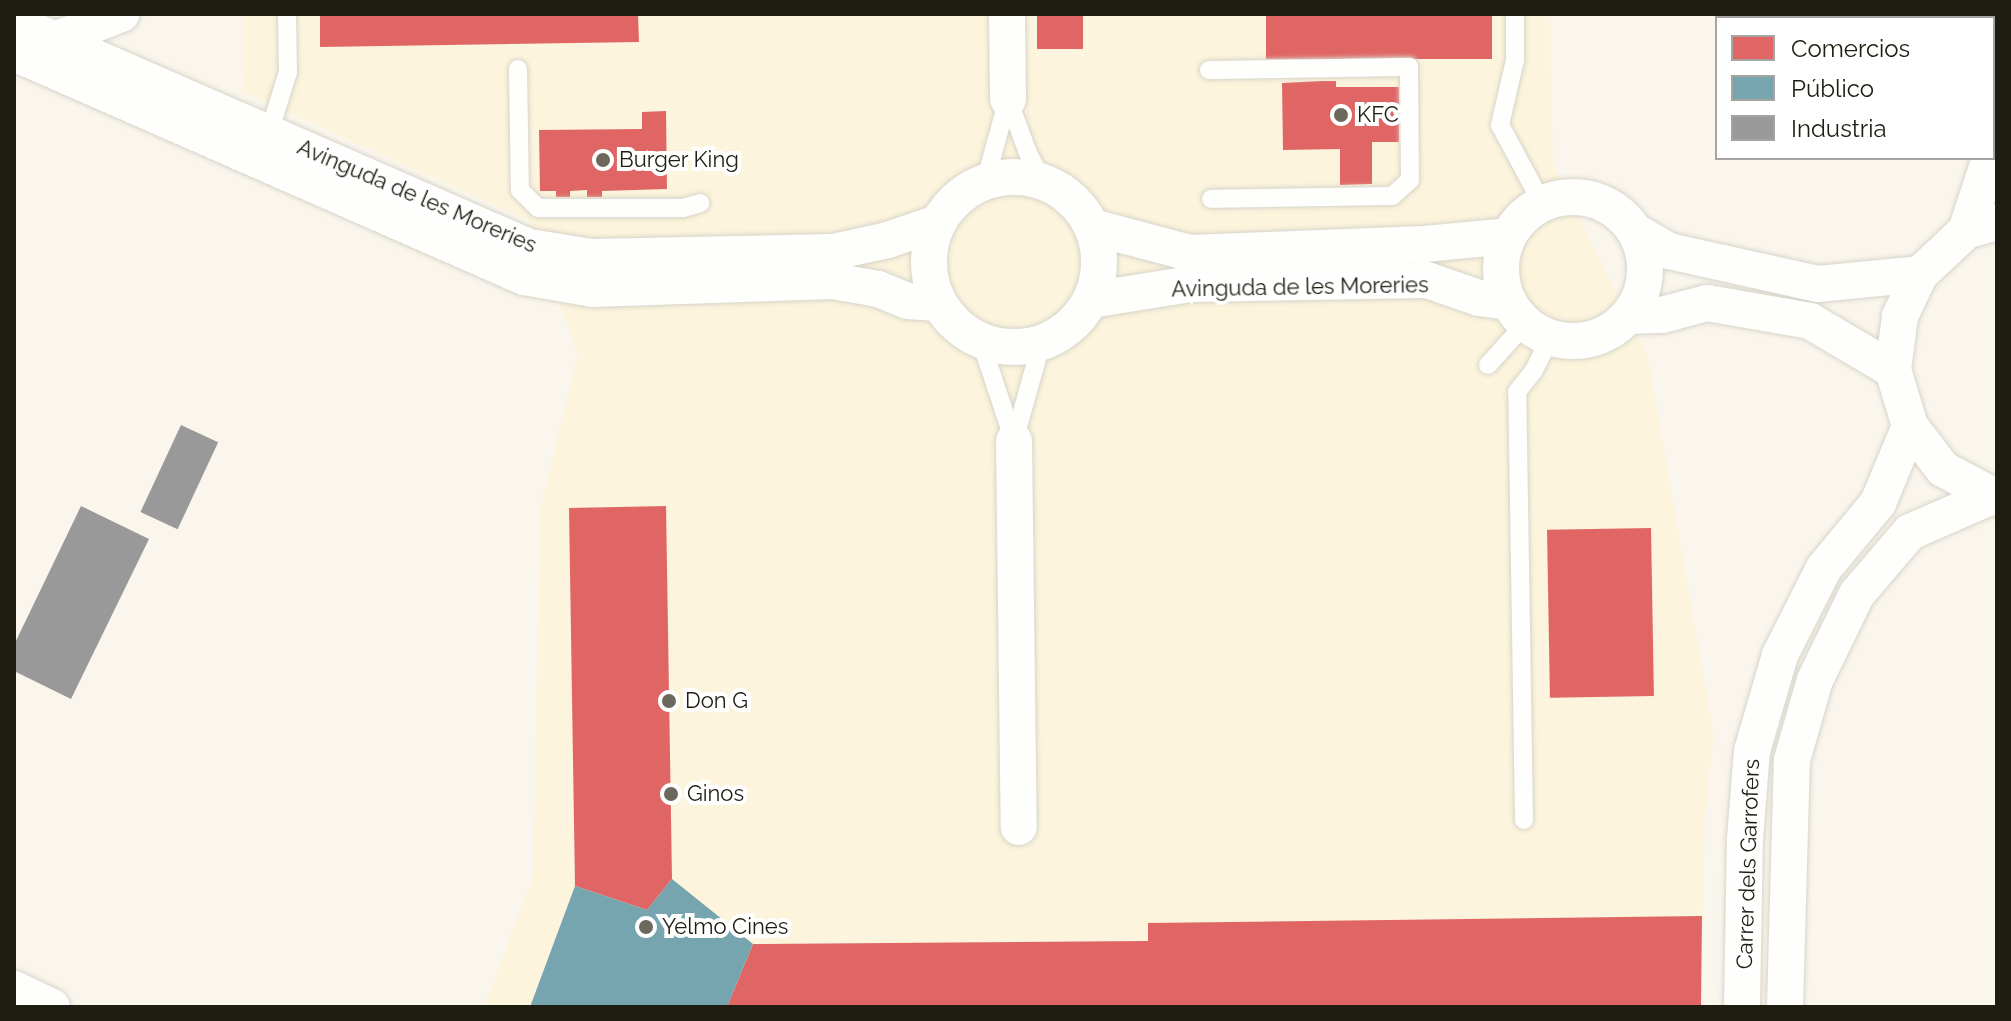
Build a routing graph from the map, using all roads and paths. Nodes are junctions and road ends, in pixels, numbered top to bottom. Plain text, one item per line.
1 (121, 14) edge
2 (287, 14) edge
3 (1007, 14) edge
4 (1515, 14) edge
5 (14, 22) edge
6 (57, 39) junction
7 (14, 53) edge
8 (518, 69) dead end
9 (1209, 70) dead end
10 (1008, 99) junction
11 (269, 133) junction
12 (1990, 160) edge
13 (985, 182) junction
14 (1043, 182) junction
15 (1211, 199) dead end
16 (700, 203) dead end
17 (1542, 203) junction
18 (937, 223) junction
19 (1981, 226) edge
20 (1092, 227) junction
21 (1638, 233) junction
22 (1508, 236) junction
23 (1920, 274) junction
24 (1091, 300) junction
25 (937, 303) junction
26 (1629, 316) junction
27 (1528, 321) junction
28 (981, 342) junction
29 (1041, 344) junction
30 (1488, 365) dead end
31 (1893, 370) junction
32 (1910, 426) junction
33 (1014, 441) junction
34 (1993, 497) edge
35 (1524, 820) dead end
36 (1019, 827) dead end
37 (14, 989) edge
38 (52, 1007) edge
39 (1742, 1007) edge
40 (1785, 1007) edge

1 - 6 street
2 - 11 lane
3 - 10 street
4 - 17 lane
5 - 6 street, Avinguda de les Moreries
6 - 11 street, Avinguda de les Moreries
7 - 25 street, Avinguda de les Moreries
8 - 16 lane
9 - 15 lane
10 - 13 lane
10 - 14 lane
11 - 18 street, Avinguda de les Moreries
12 - 19 street
13 - 14 street
13 - 18 street
14 - 20 street
17 - 21 street
17 - 22 street
18 - 25 street
19 - 23 street
20 - 22 street, Avinguda de les Moreries
20 - 24 street
21 - 23 street
21 - 26 street
22 - 27 street
23 - 31 street
24 - 27 street, Avinguda de les Moreries
24 - 29 street
25 - 28 street
26 - 27 street
26 - 31 street
27 - 30 lane
27 - 35 lane
28 - 29 street
28 - 33 lane
29 - 33 lane
31 - 32 street
32 - 34 street
32 - 39 street, Carrer dels Garrofers
33 - 36 street
34 - 40 street, Carrer dels Garrofers
37 - 38 street

